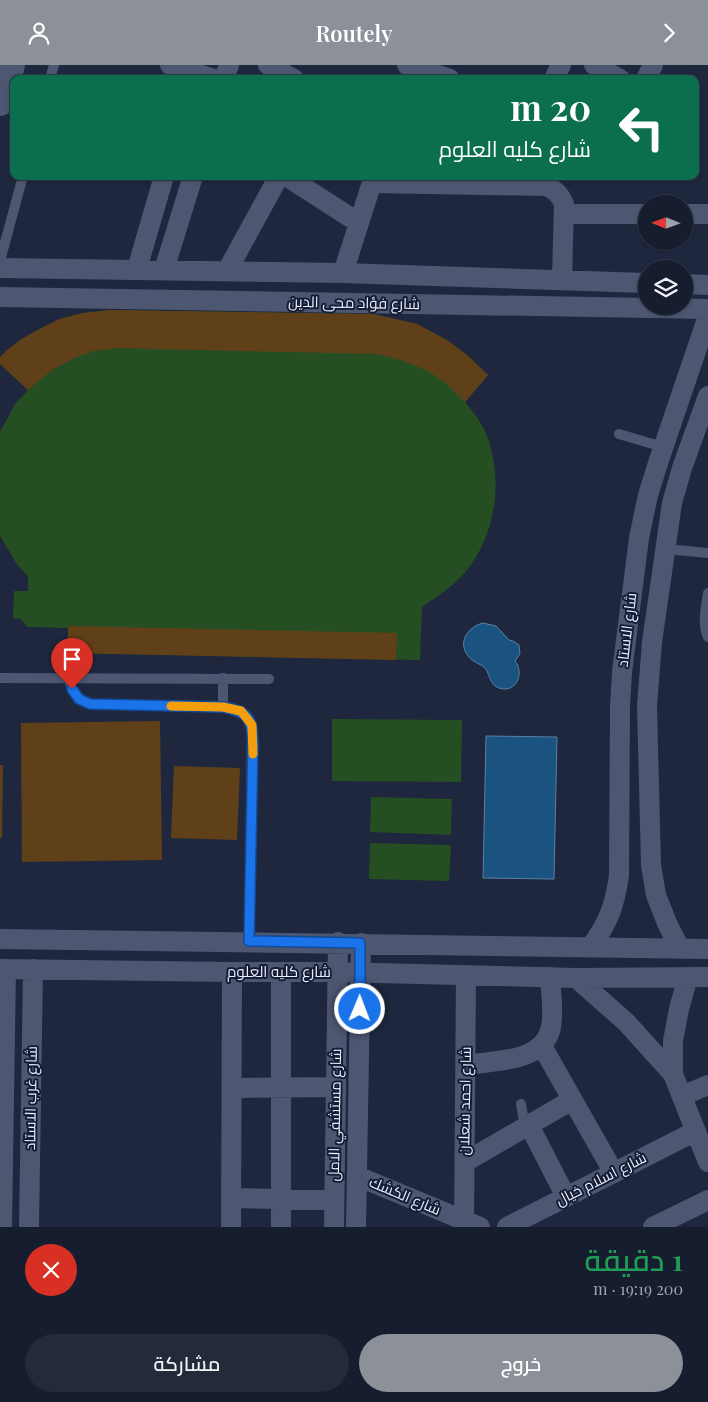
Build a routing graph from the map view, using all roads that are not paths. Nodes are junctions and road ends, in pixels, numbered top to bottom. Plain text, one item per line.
1 (11, 65) edge
2 (170, 65) edge
3 (268, 65) edge
4 (407, 65) edge
5 (594, 65) edge
6 (191, 75) edge
7 (287, 75) edge
8 (438, 75) edge
9 (613, 75) edge
10 (0, 102) edge
11 (22, 180) edge
12 (163, 180) edge
13 (192, 180) edge
14 (278, 180) edge
15 (292, 180) edge
16 (373, 180) edge
17 (526, 181) edge
18 (564, 214) junction
19 (638, 214) edge
20 (693, 214) edge
21 (708, 214) edge
22 (359, 223) junction
23 (0, 261) edge
24 (0, 268) edge
25 (137, 269) junction
26 (164, 270) junction
27 (227, 271) junction
28 (343, 273) junction
29 (562, 280) junction
30 (638, 283) edge
31 (693, 285) edge
32 (708, 285) edge
33 (0, 297) edge
34 (708, 309) edge
35 (706, 327) edge
36 (708, 395) edge
37 (620, 434) dead end
38 (661, 453) junction
39 (682, 468) junction
40 (639, 538) junction
41 (665, 545) junction
42 (708, 553) edge
43 (708, 593) edge
44 (708, 637) edge
45 (0, 677) edge
46 (68, 678) junction
47 (223, 678) junction
48 (269, 679) dead end
49 (223, 707) junction
50 (0, 939) edge
51 (249, 941) junction
52 (338, 942) junction
53 (360, 943) junction
54 (590, 948) junction
55 (680, 949) junction
56 (708, 949) edge
57 (3, 969) edge
58 (33, 969) junction
59 (232, 972) junction
60 (281, 972) junction
61 (338, 972) junction
62 (360, 972) junction
63 (466, 975) junction
64 (550, 977) junction
65 (576, 977) junction
66 (698, 977) edge
67 (542, 1046) junction
68 (466, 1065) junction
69 (673, 1074) junction
70 (708, 1085) edge
71 (281, 1087) junction
72 (336, 1087) junction
73 (232, 1088) junction
74 (682, 1096) junction
75 (572, 1100) junction
76 (521, 1104) dead end
77 (527, 1126) junction
78 (696, 1131) junction
79 (707, 1155) edge
80 (465, 1162) junction
81 (614, 1173) junction
82 (357, 1176) junction
83 (566, 1197) junction
84 (231, 1198) junction
85 (281, 1199) junction
86 (334, 1200) junction
87 (708, 1201) edge
88 (470, 1225) edge
89 (2, 1227) edge
90 (29, 1227) edge
91 (231, 1227) edge
92 (281, 1227) edge
93 (334, 1227) edge
94 (356, 1227) edge
95 (506, 1227) edge
96 (653, 1227) edge

1 - 10 main road
2 - 6 street
3 - 7 street
4 - 8 street
5 - 9 street
11 - 23 lane
12 - 25 street
13 - 26 street
14 - 27 street
15 - 22 street
16 - 17 street
16 - 22 street
17 - 18 street
18 - 19 street
18 - 29 street
20 - 21 street
22 - 28 street
24 - 25 street, شارع فؤاد محى الدين
25 - 26 street, شارع فؤاد محى الدين
26 - 27 street, شارع فؤاد محى الدين
27 - 28 street, شارع فؤاد محى الدين
28 - 29 street, شارع فؤاد محى الدين
29 - 30 street, شارع فؤاد محى الدين
31 - 32 street
33 - 34 street, شارع فؤاد محى الدين
35 - 38 street, شارع الاستاد
36 - 39 street, شارع الاستاد
37 - 38 lane
38 - 39 street
38 - 40 street, شارع الاستاد
39 - 41 street, شارع الاستاد
40 - 41 street
40 - 54 street, شارع الاستاد
41 - 42 lane
41 - 55 street, شارع الاستاد
43 - 44 lane
45 - 46 lane
46 - 47 lane
46 - 49 lane
47 - 48 lane
47 - 49 lane
49 - 51 lane
50 - 51 street, شارع كليه العلوم
51 - 52 street, شارع كليه العلوم
52 - 53 street, شارع كليه العلوم
52 - 61 street, شارع مستشفي الامل
53 - 54 street, شارع كليه العلوم
53 - 62 street, شارع مستشفي الامل
54 - 55 street, شارع كليه العلوم
55 - 56 street, شارع كليه العلوم
57 - 58 street, شارع كليه العلوم
57 - 89 street, شارع غرب الاستاد
58 - 59 street, شارع كليه العلوم
58 - 90 street, شارع غرب الاستاد
59 - 60 street, شارع كليه العلوم
59 - 73 street
60 - 61 street, شارع كليه العلوم
60 - 71 street
61 - 62 street, شارع كليه العلوم
61 - 72 street, شارع مستشفي الامل
62 - 63 street, شارع كليه العلوم
62 - 82 street, شارع مستشفي الامل
63 - 64 street, شارع كليه العلوم
63 - 68 street, شارع احمد شعلان
64 - 65 street, شارع كليه العلوم
64 - 67 street
65 - 66 street, شارع كليه العلوم
65 - 69 street
66 - 69 street
67 - 68 street
67 - 75 street
68 - 80 street, شارع احمد شعلان
69 - 74 street
70 - 74 street
71 - 72 street
71 - 73 street
71 - 85 street
72 - 86 street, شارع مستشفي الامل
73 - 84 street
74 - 78 street
75 - 77 street
75 - 81 street
76 - 77 lane
77 - 80 street
77 - 83 street
78 - 79 street
78 - 81 street, شارع اسلام خيال
80 - 88 street, شارع احمد شعلان
81 - 83 street, شارع اسلام خيال
82 - 88 street, شارع الكشك
82 - 94 street, شارع مستشفي الامل
83 - 95 street, شارع اسلام خيال
84 - 85 street
84 - 91 street
85 - 86 street
85 - 92 street
86 - 93 street, شارع مستشفي الامل
87 - 96 street

